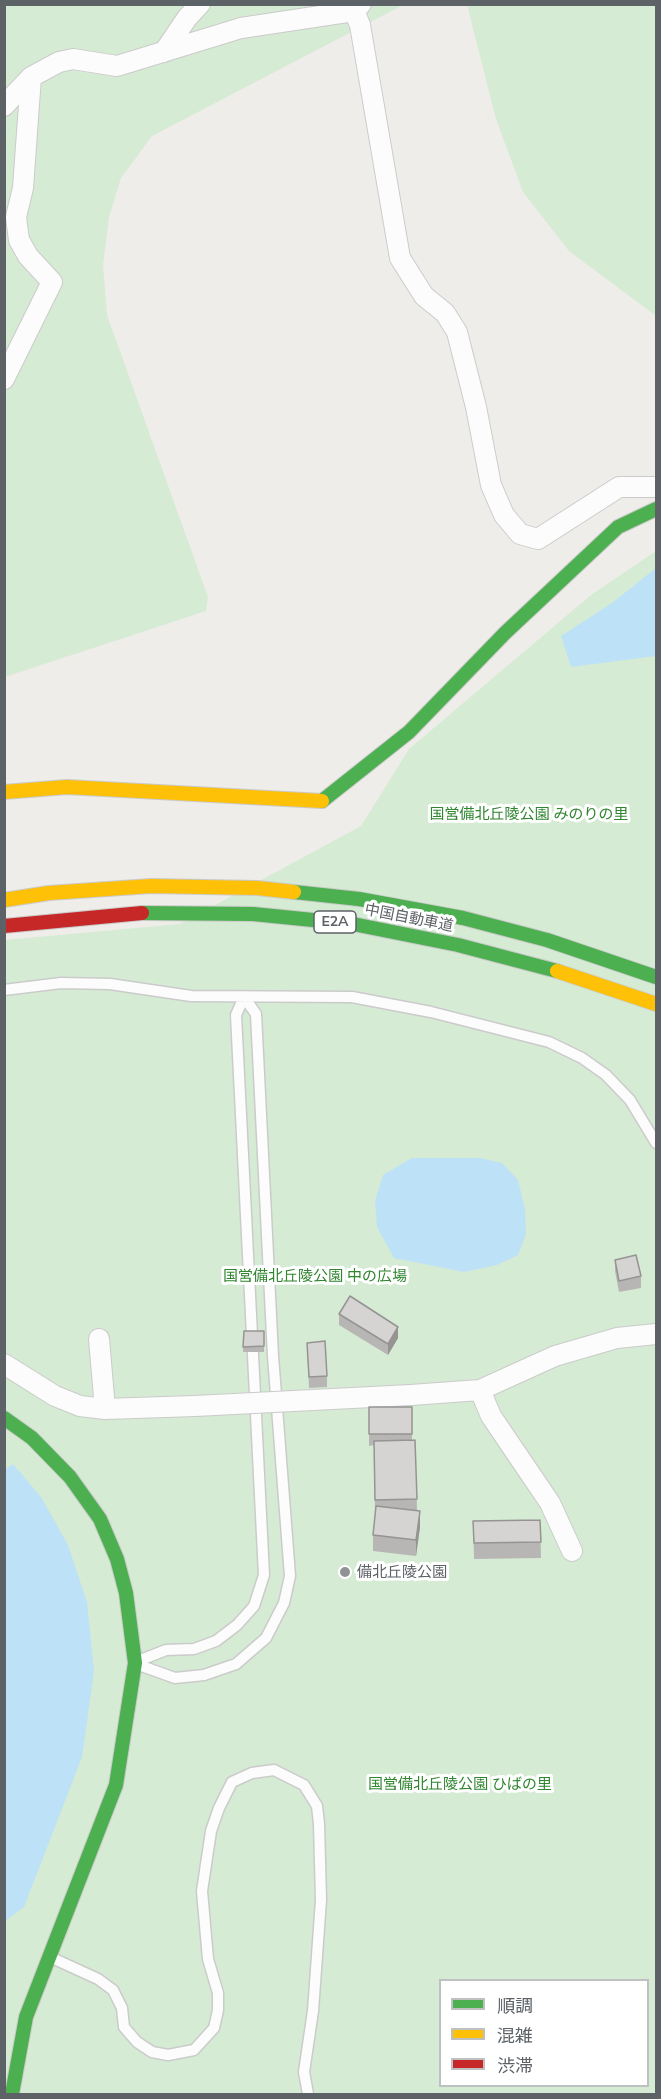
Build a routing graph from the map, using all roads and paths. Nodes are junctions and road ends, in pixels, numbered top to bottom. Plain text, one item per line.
1 (200, 4) edge
2 (357, 8) edge
3 (164, 52) junction
4 (31, 77) junction
5 (4, 106) edge
6 (4, 379) edge
7 (657, 487) edge
8 (657, 509) edge
9 (4, 792) edge
10 (4, 900) edge
11 (4, 926) edge
12 (657, 977) edge
13 (4, 990) edge
14 (244, 997) junction
15 (657, 1004) edge
16 (657, 1143) edge
17 (657, 1334) edge
18 (99, 1339) dead end
19 (4, 1364) edge
20 (480, 1390) junction
21 (105, 1409) junction
22 (4, 1418) edge
23 (572, 1551) dead end
24 (135, 1663) junction
25 (49, 1957) junction
26 (12, 2094) edge
27 (308, 2094) edge

1 - 3 street
2 - 3 street
2 - 7 street
3 - 4 street
4 - 5 street
4 - 6 street
8 - 9 main road
10 - 12 main road, 中国自動車道 / E2A
11 - 15 main road, 中国自動車道 / E2A
13 - 14 lane
14 - 16 lane
14 - 24 lane
14 - 24 lane
17 - 20 street
18 - 21 street
19 - 21 street
20 - 21 street, bridge
20 - 23 street
22 - 24 main road
24 - 25 main road
25 - 26 main road
25 - 27 lane

